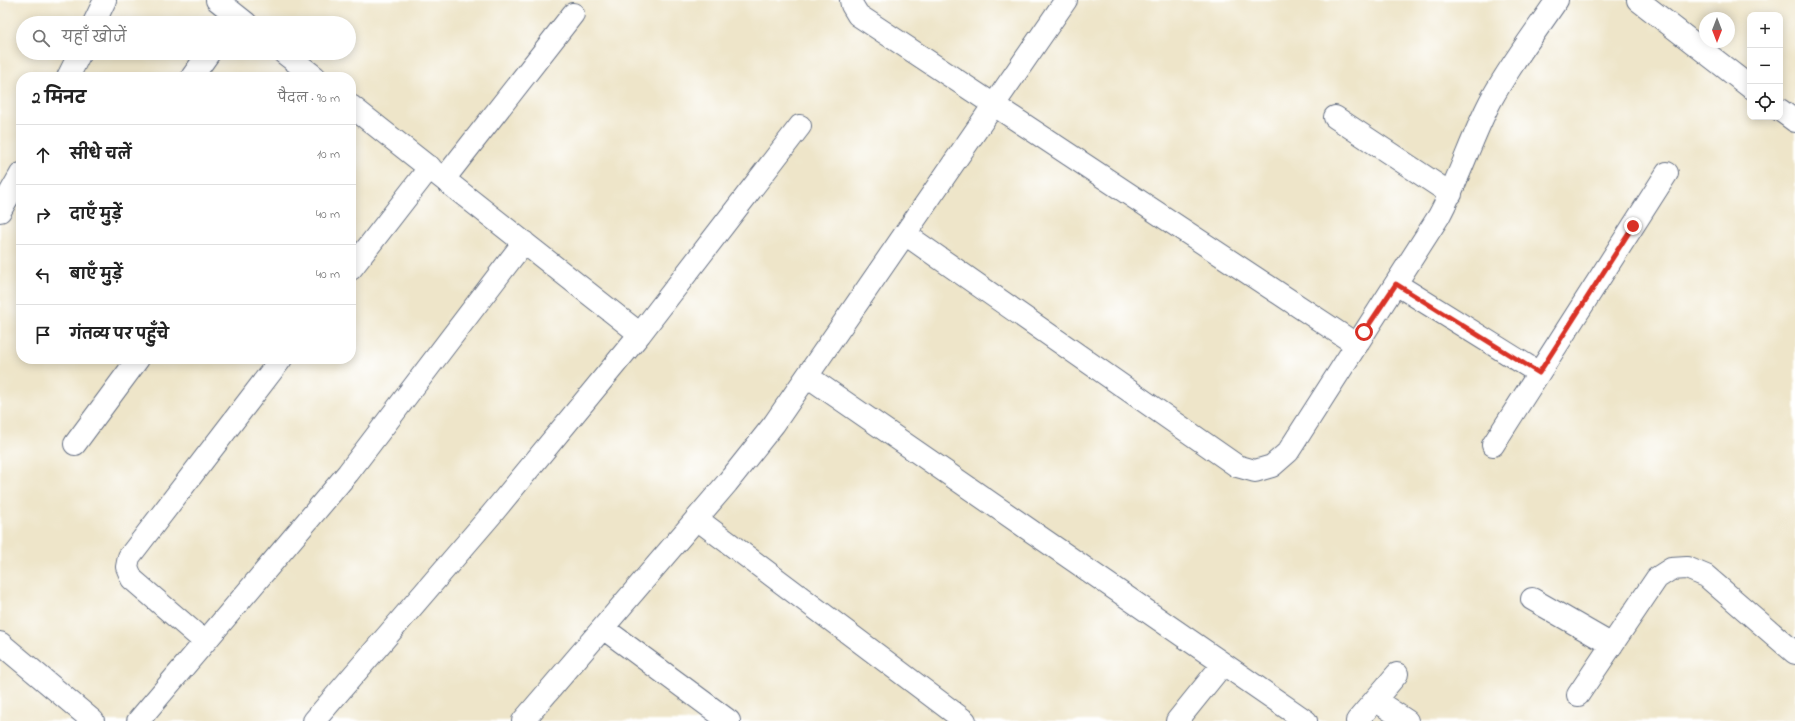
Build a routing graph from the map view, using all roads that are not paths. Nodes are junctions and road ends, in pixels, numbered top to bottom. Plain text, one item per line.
1 (105, 0) edge
2 (216, 0) edge
3 (852, 0) edge
4 (1066, 0) edge
5 (1557, 0) edge
6 (1638, 0) edge
7 (573, 14) dead end
8 (97, 16) edge
9 (233, 16) edge
10 (76, 60) edge
11 (204, 60) edge
12 (293, 60) edge
13 (70, 72) edge
14 (196, 72) edge
15 (309, 72) edge
16 (1747, 85) edge
17 (995, 104) junction
18 (356, 110) edge
19 (1783, 112) edge
20 (1335, 117) dead end
21 (1795, 122) edge
22 (800, 126) dead end
23 (437, 173) junction
24 (1667, 173) dead end
25 (16, 190) edge
26 (1451, 194) junction
27 (0, 211) edge
28 (905, 234) junction
29 (524, 242) junction
30 (356, 263) edge
31 (1396, 284) junction
32 (640, 334) junction
33 (1357, 345) junction
34 (134, 364) edge
35 (277, 364) edge
36 (1539, 373) junction
37 (807, 376) junction
38 (75, 444) dead end
39 (1493, 445) dead end
40 (697, 519) junction
41 (1532, 599) dead end
42 (603, 628) junction
43 (205, 642) junction
44 (0, 643) edge
45 (1612, 645) junction
46 (1795, 653) edge
47 (1223, 664) junction
48 (1397, 674) dead end
49 (1578, 695) dead end
50 (1375, 700) junction
51 (93, 721) edge
52 (138, 721) edge
53 (314, 721) edge
54 (523, 721) edge
55 (729, 721) edge
56 (965, 721) edge
57 (1178, 721) edge
58 (1306, 721) edge
59 (1357, 721) edge
60 (1407, 721) edge

1 - 8 street
2 - 9 street
3 - 17 street
4 - 17 street
5 - 26 street
6 - 16 street
7 - 23 street
10 - 13 street
11 - 14 street
12 - 15 street
17 - 28 street
17 - 33 street
18 - 23 street
19 - 21 street
20 - 26 street
22 - 32 street
23 - 29 street
23 - 30 street
24 - 36 street
25 - 27 street
26 - 31 street
28 - 33 street
28 - 37 street
29 - 32 street
29 - 43 street
31 - 33 street
31 - 36 street
32 - 53 street
34 - 38 street
35 - 43 street
36 - 39 street
37 - 40 street
37 - 47 street
40 - 42 street
40 - 56 street
41 - 45 street
42 - 54 street
42 - 55 street
43 - 52 street
44 - 51 street
45 - 46 street
45 - 49 street
47 - 57 street
47 - 58 street
48 - 50 street
50 - 59 street
50 - 60 street

